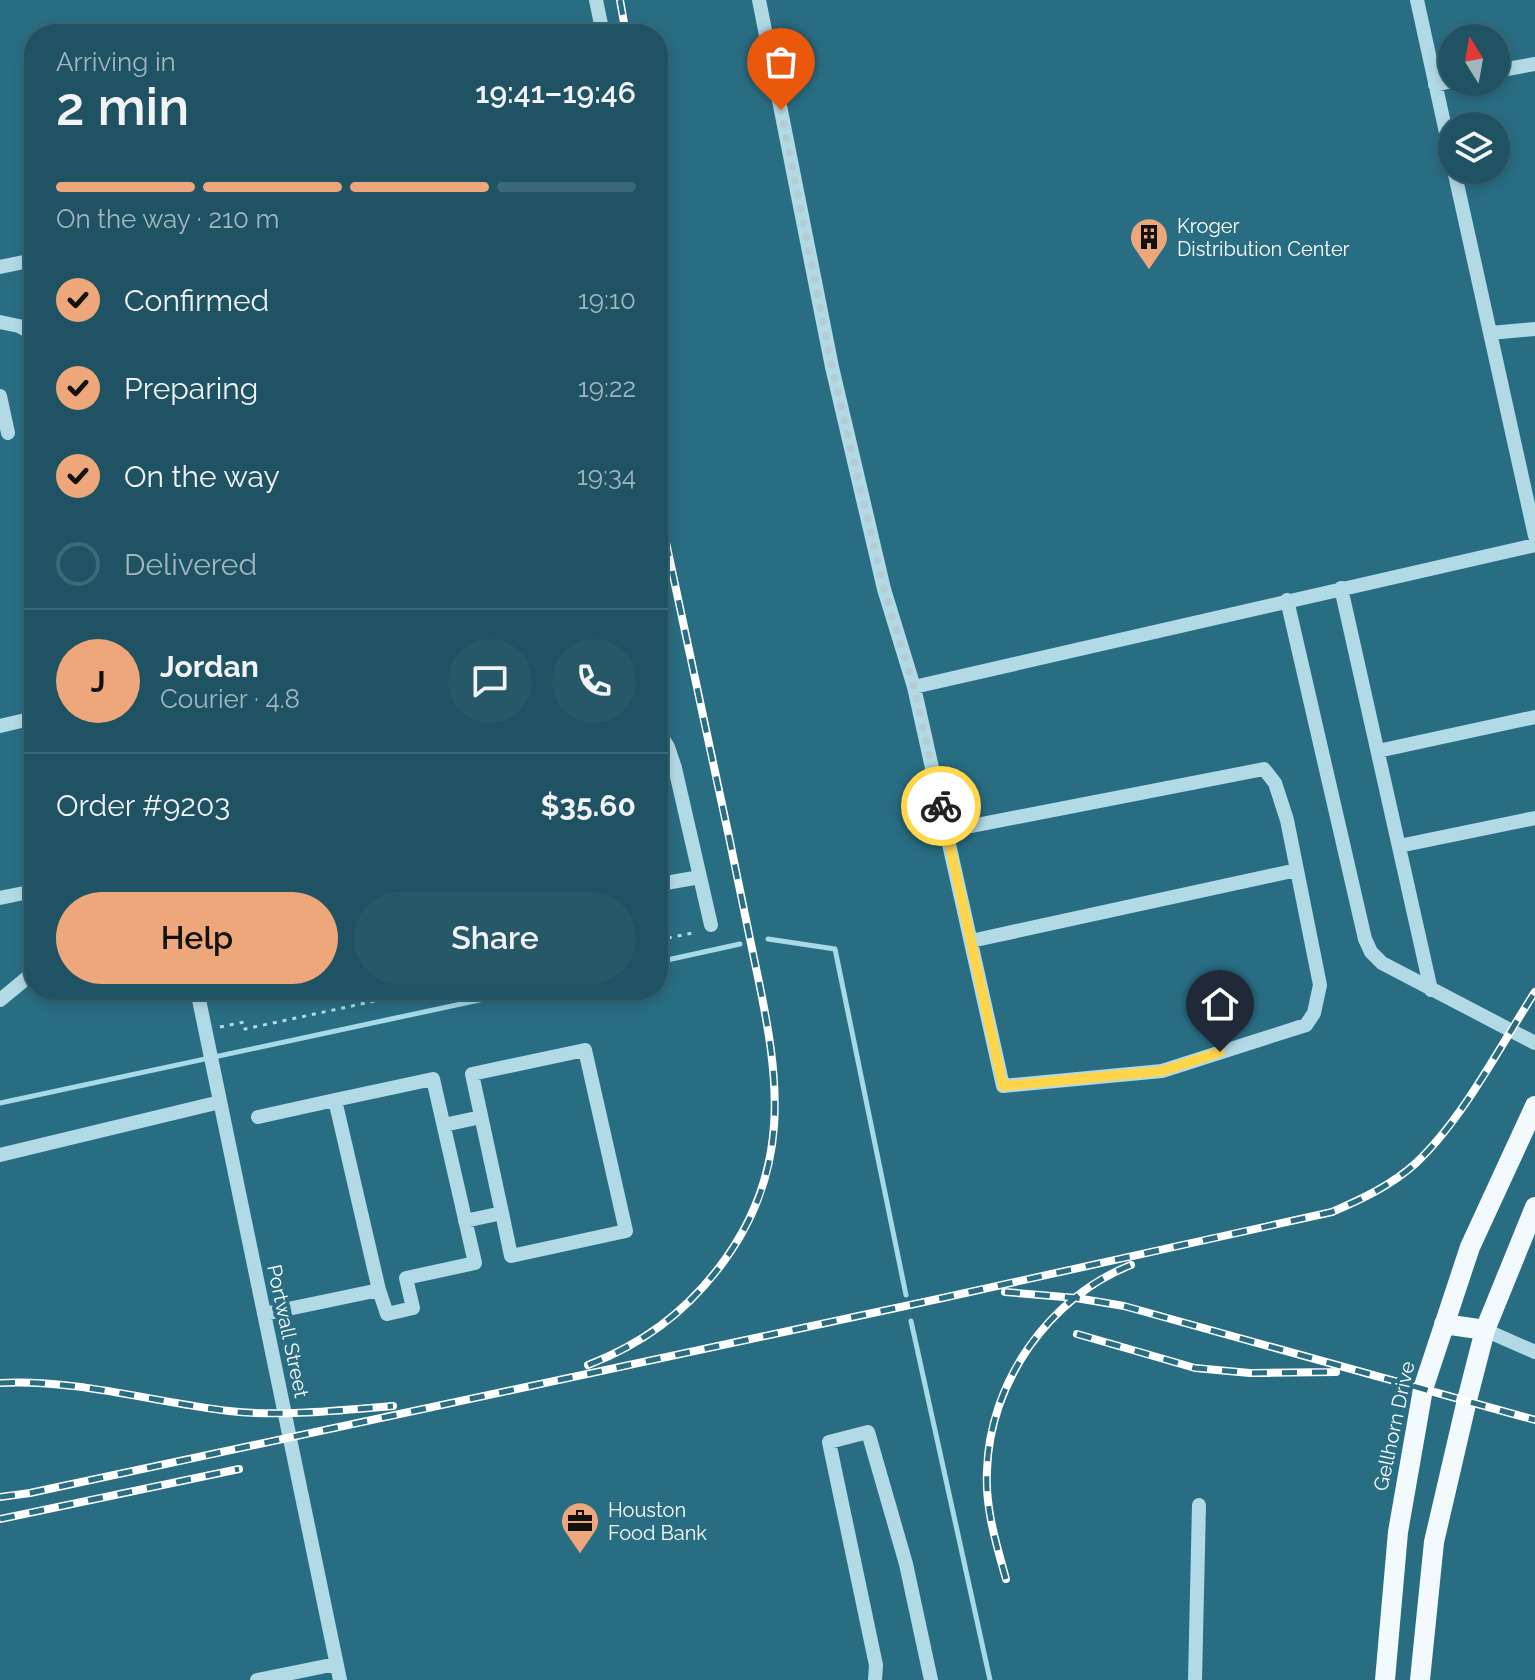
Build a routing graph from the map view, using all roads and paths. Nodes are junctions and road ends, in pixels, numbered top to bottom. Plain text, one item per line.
1 (596, 0) edge
2 (759, 0) edge
3 (1417, 0) edge
4 (601, 24) edge
5 (1535, 64) edge
6 (1510, 68) edge
7 (1438, 84) edge
8 (1435, 85) junction
9 (1441, 112) edge
10 (1457, 184) edge
11 (24, 262) edge
12 (0, 267) edge
13 (0, 322) edge
14 (24, 329) edge
15 (1535, 329) edge
16 (1490, 333) junction
17 (0, 396) edge
18 (8, 433) dead end
19 (1535, 536) edge
20 (1535, 545) edge
21 (1341, 588) junction
22 (1287, 600) junction
23 (914, 687) junction
24 (1535, 717) edge
25 (24, 720) edge
26 (0, 726) edge
27 (668, 747) edge
28 (1378, 751) junction
29 (1535, 818) edge
30 (946, 831) junction
31 (1399, 846) junction
32 (1297, 870) junction
33 (700, 877) junction
34 (668, 883) edge
35 (24, 893) edge
36 (0, 898) edge
37 (711, 925) joint
38 (668, 938) edge
39 (971, 941) junction
40 (24, 980) edge
41 (1431, 990) junction
42 (0, 1000) edge
43 (199, 1000) edge
44 (380, 1000) edge
45 (205, 1030) junction
46 (1535, 1043) edge
47 (335, 1100) junction
48 (220, 1102) junction
49 (1535, 1106) edge
50 (258, 1117) dead end
51 (481, 1117) junction
52 (444, 1125) junction
53 (0, 1155) edge
54 (1535, 1207) edge
55 (502, 1213) junction
56 (465, 1221) junction
57 (379, 1290) junction
58 (264, 1314) junction
59 (1444, 1324) junction
60 (1485, 1330) junction
61 (1535, 1352) edge
62 (1199, 1505) dead end
63 (1398, 1532) junction
64 (1434, 1542) junction
65 (336, 1664) junction
66 (257, 1680) edge
67 (340, 1680) edge
68 (875, 1680) edge
69 (931, 1680) edge
70 (1195, 1680) edge
71 (1385, 1680) edge
72 (1420, 1680) edge

1 - 4 street
2 - 23 street
3 - 8 street
5 - 6 street
7 - 8 street
8 - 9 street
10 - 16 street
11 - 12 street
13 - 14 street
15 - 16 street
16 - 19 street
17 - 18 street
20 - 21 street
21 - 22 street
21 - 28 street
22 - 23 street
22 - 41 street
23 - 30 street
24 - 28 street
25 - 26 street
27 - 33 street
28 - 31 street
29 - 31 street
30 - 32 street
30 - 39 street
31 - 41 street
32 - 39 street
32 - 39 street
33 - 34 street
33 - 37 street
35 - 36 street
37 - 38 path
40 - 42 street
41 - 46 street
43 - 45 street, Portwall Street
44 - 45 path
45 - 48 street, Portwall Street
47 - 50 street
47 - 52 street
47 - 57 street
48 - 53 street
48 - 58 street, Portwall Street
49 - 59 main road, Gellhorn Drive
51 - 52 street
51 - 55 street
51 - 55 street
52 - 56 street
54 - 60 main road
55 - 56 street
56 - 57 street
57 - 58 street
58 - 65 street, Portwall Street
59 - 60 main road
59 - 63 main road, Gellhorn Drive
60 - 61 street
60 - 64 main road
62 - 70 street
63 - 64 main road
63 - 71 main road, Gellhorn Drive
64 - 72 main road
65 - 66 street
65 - 67 street, Portwall Street
68 - 69 street

